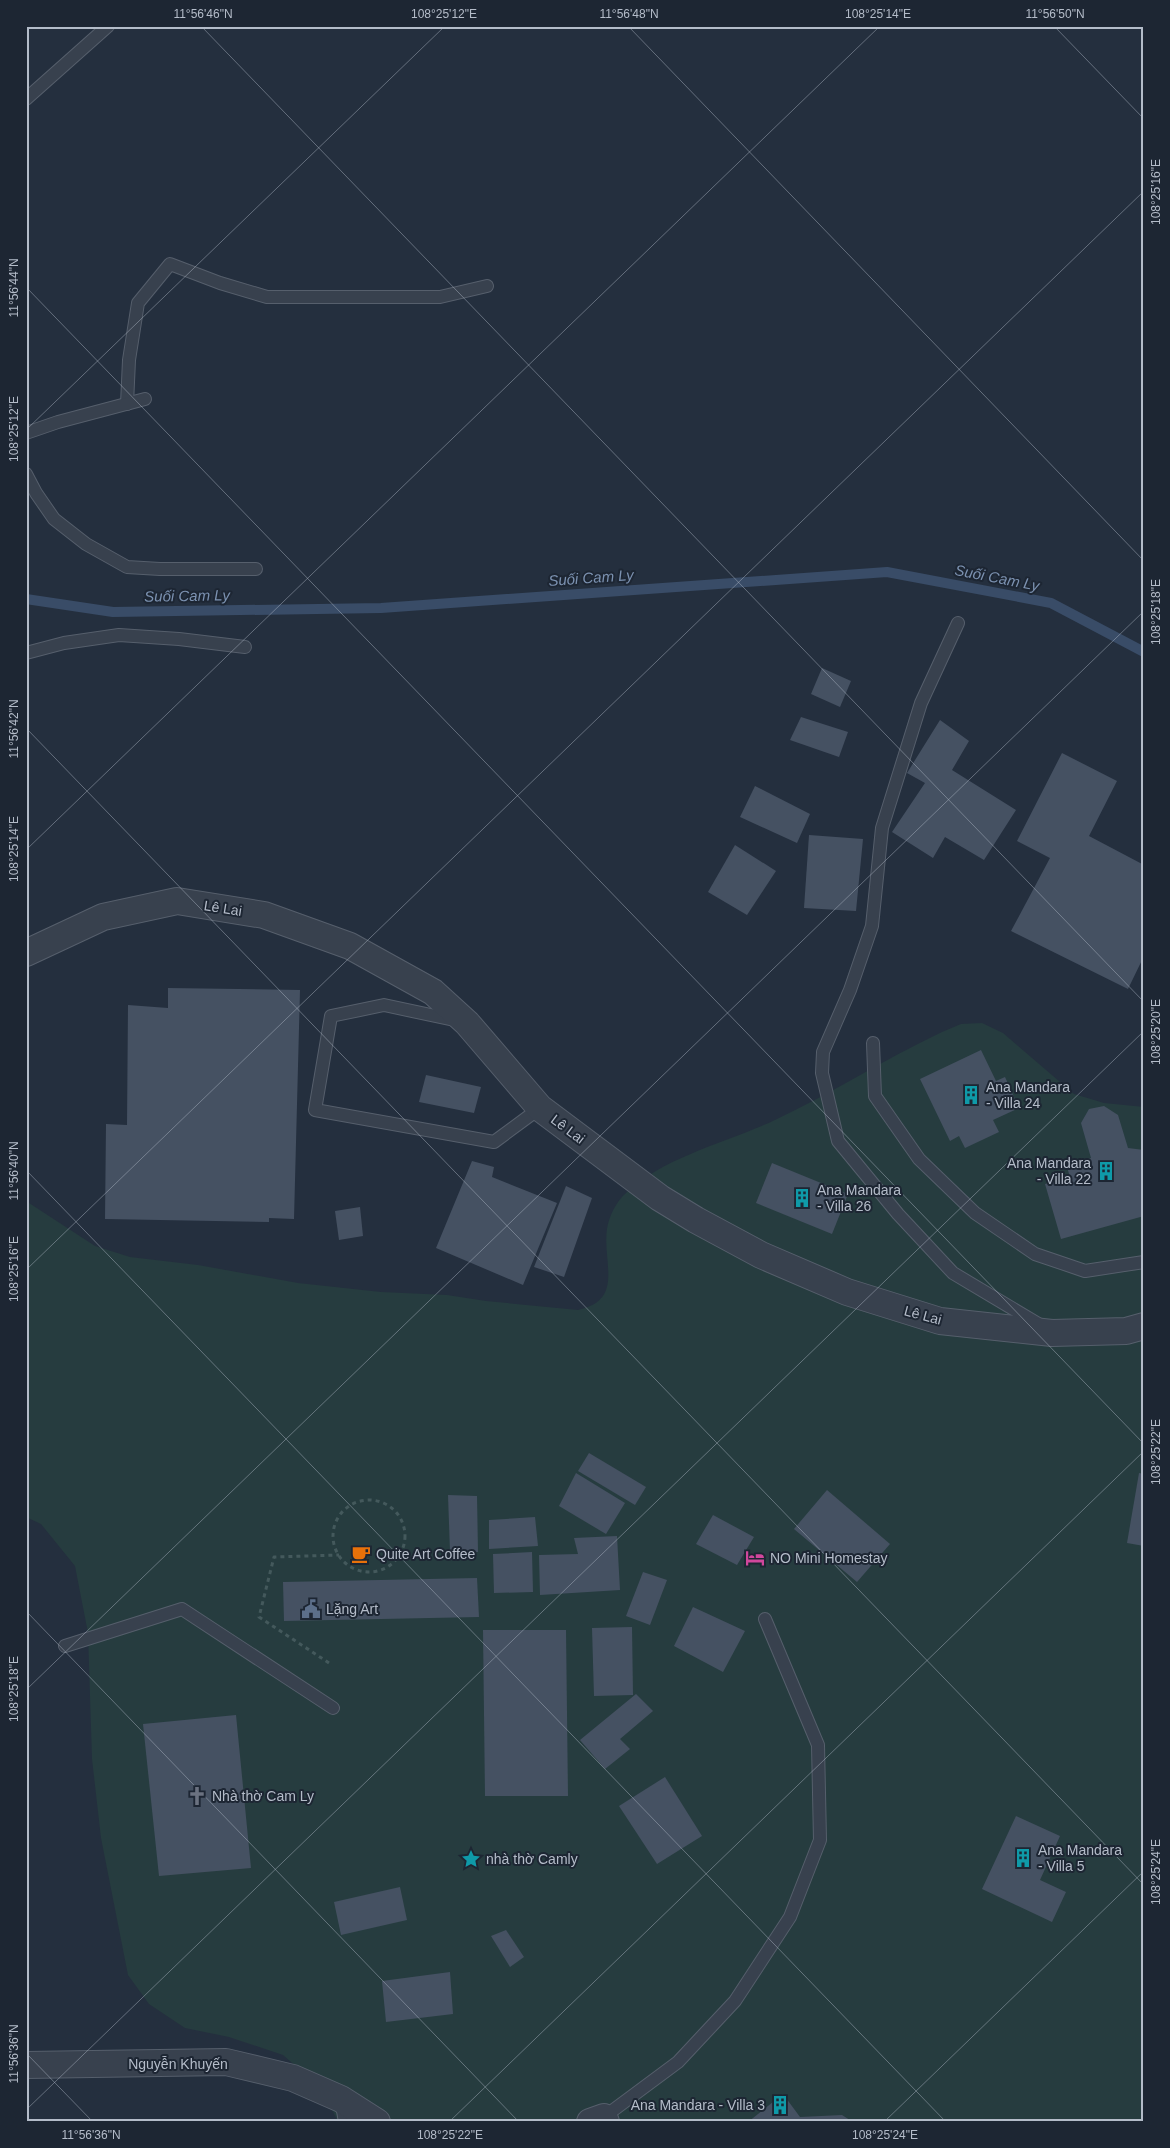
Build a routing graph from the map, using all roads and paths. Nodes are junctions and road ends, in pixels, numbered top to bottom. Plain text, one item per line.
1 (108, 26) edge
2 (26, 99) edge
3 (487, 286) dead end
4 (145, 399) dead end
5 (128, 404) junction
6 (26, 433) edge
7 (26, 474) edge
8 (256, 569) dead end
9 (958, 623) dead end
10 (245, 648) dead end
11 (26, 653) edge
12 (26, 953) edge
13 (467, 1023) junction
14 (873, 1043) dead end
15 (540, 1108) junction
16 (1144, 1262) edge
17 (1144, 1326) edge
18 (1052, 1333) junction
19 (339, 1555) junction
20 (765, 1619) dead end
21 (65, 1646) dead end
22 (330, 1663) dead end
23 (333, 1708) dead end
24 (26, 2065) edge
25 (343, 2110) edge
26 (600, 2120) edge
27 (377, 2122) edge

1 - 2 lane
3 - 5 lane
4 - 5 lane
5 - 6 lane
7 - 8 lane
9 - 18 lane
10 - 11 lane
12 - 13 street, Lê Lai
13 - 15 street, Lê Lai
13 - 15 lane
14 - 16 lane
15 - 18 street, Lê Lai
17 - 18 street, Lê Lai
19 - 19 path
19 - 22 path
20 - 26 lane
21 - 23 lane
24 - 25 street, Nguyễn Khuyến
25 - 27 street, Nguyễn Khuyến

